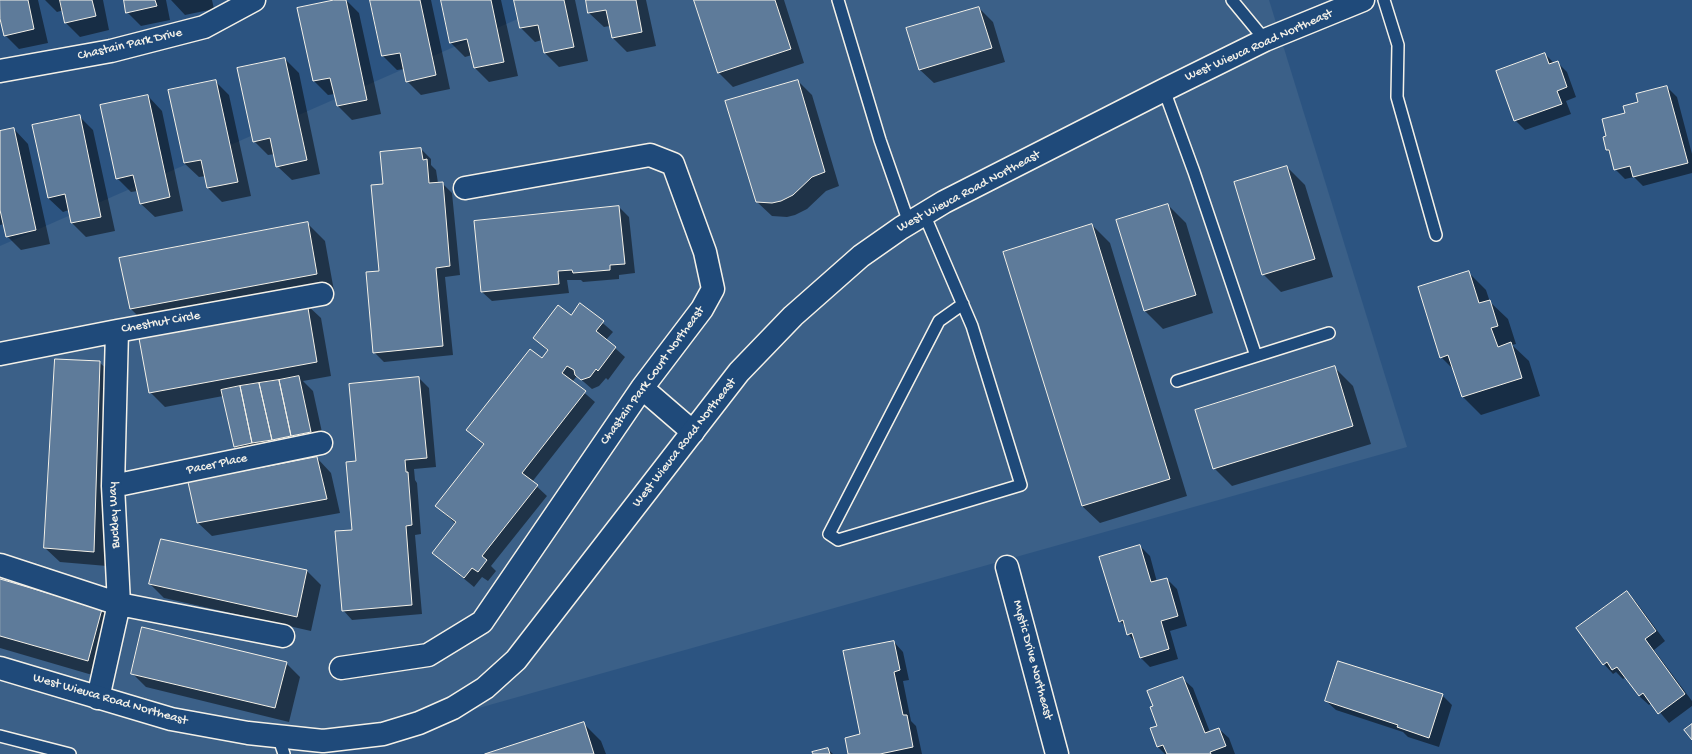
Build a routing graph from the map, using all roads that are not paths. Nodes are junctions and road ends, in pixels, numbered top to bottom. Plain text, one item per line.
1 (254, 0) edge
2 (838, 0) edge
3 (1232, 0) edge
4 (1363, 0) edge
5 (1384, 0) edge
6 (1265, 40) junction
7 (0, 71) edge
8 (1164, 90) junction
9 (465, 188) dead end
10 (916, 218) junction
11 (1436, 235) dead end
12 (322, 294) dead end
13 (963, 304) junction
14 (117, 331) junction
15 (1329, 332) dead end
16 (0, 354) edge
17 (1256, 356) junction
18 (1178, 381) dead end
19 (642, 388) junction
20 (693, 432) junction
21 (321, 443) dead end
22 (113, 486) junction
23 (0, 565) edge
24 (1007, 567) dead end
25 (120, 604) junction
26 (283, 636) dead end
27 (0, 668) edge
28 (342, 668) dead end
29 (98, 698) junction
30 (0, 736) edge
31 (281, 745) edge
32 (70, 754) edge
33 (1056, 754) edge

1 - 7 street, Chastain Park Drive
2 - 10 lane
3 - 6 lane
4 - 6 street, West Wieuca Road Northeast
5 - 11 lane
6 - 8 street, West Wieuca Road Northeast
8 - 10 street, West Wieuca Road Northeast
8 - 17 lane
9 - 19 street, Chastain Park Court Northeast
10 - 13 lane
10 - 20 street, West Wieuca Road Northeast
12 - 14 street, Chestnut Circle
13 - 13 lane
14 - 16 street, Chestnut Circle
14 - 22 street, Buckley Way
15 - 17 lane
17 - 18 lane
19 - 20 street
19 - 28 street, Chastain Park Court Northeast
20 - 31 street, West Wieuca Road Northeast
21 - 22 street, Pacer Place
22 - 25 street, Buckley Way
23 - 25 street
24 - 33 street, Mystic Drive Northeast
25 - 26 street
25 - 29 street, Buckley Way
27 - 29 street, West Wieuca Road Northeast
29 - 31 street, West Wieuca Road Northeast
30 - 32 lane

